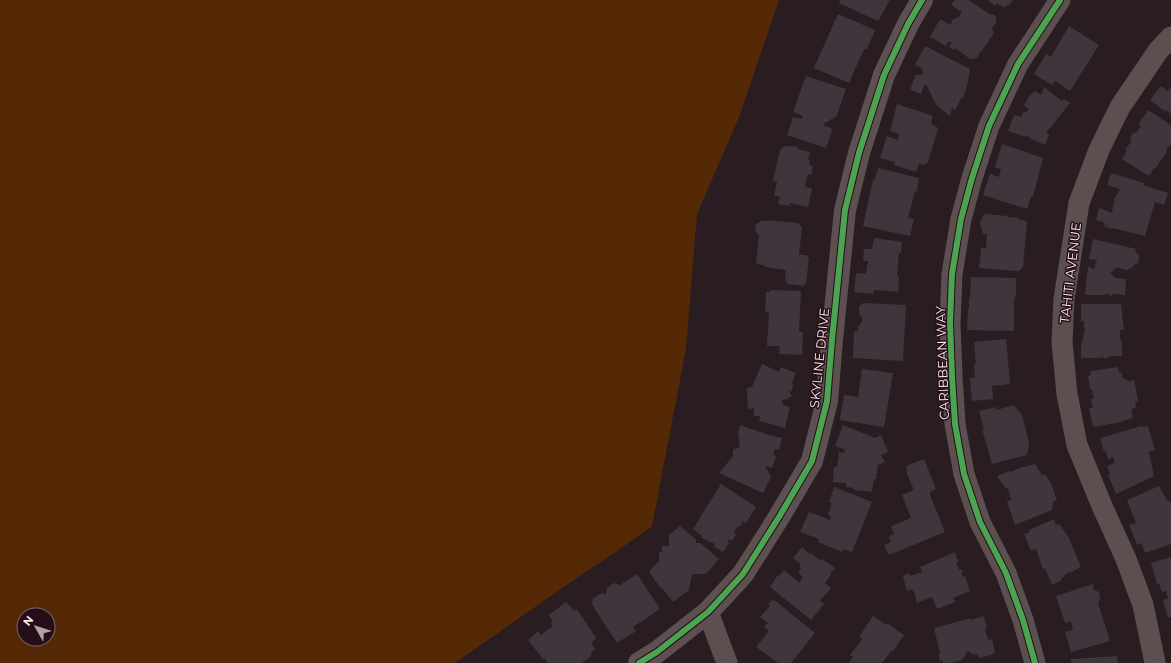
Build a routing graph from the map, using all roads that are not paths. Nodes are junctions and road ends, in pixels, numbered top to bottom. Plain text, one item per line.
1 (922, 0) edge
2 (1060, 0) edge
3 (1171, 37) edge
4 (708, 612) junction
5 (639, 663) edge
6 (727, 663) edge
7 (1035, 663) edge
8 (1155, 663) edge

1 - 4 street, SKYLINE DRIVE
2 - 7 street, CARIBBEAN WAY
3 - 8 street, TAHITI AVENUE
4 - 5 street, SKYLINE DRIVE
4 - 6 street

